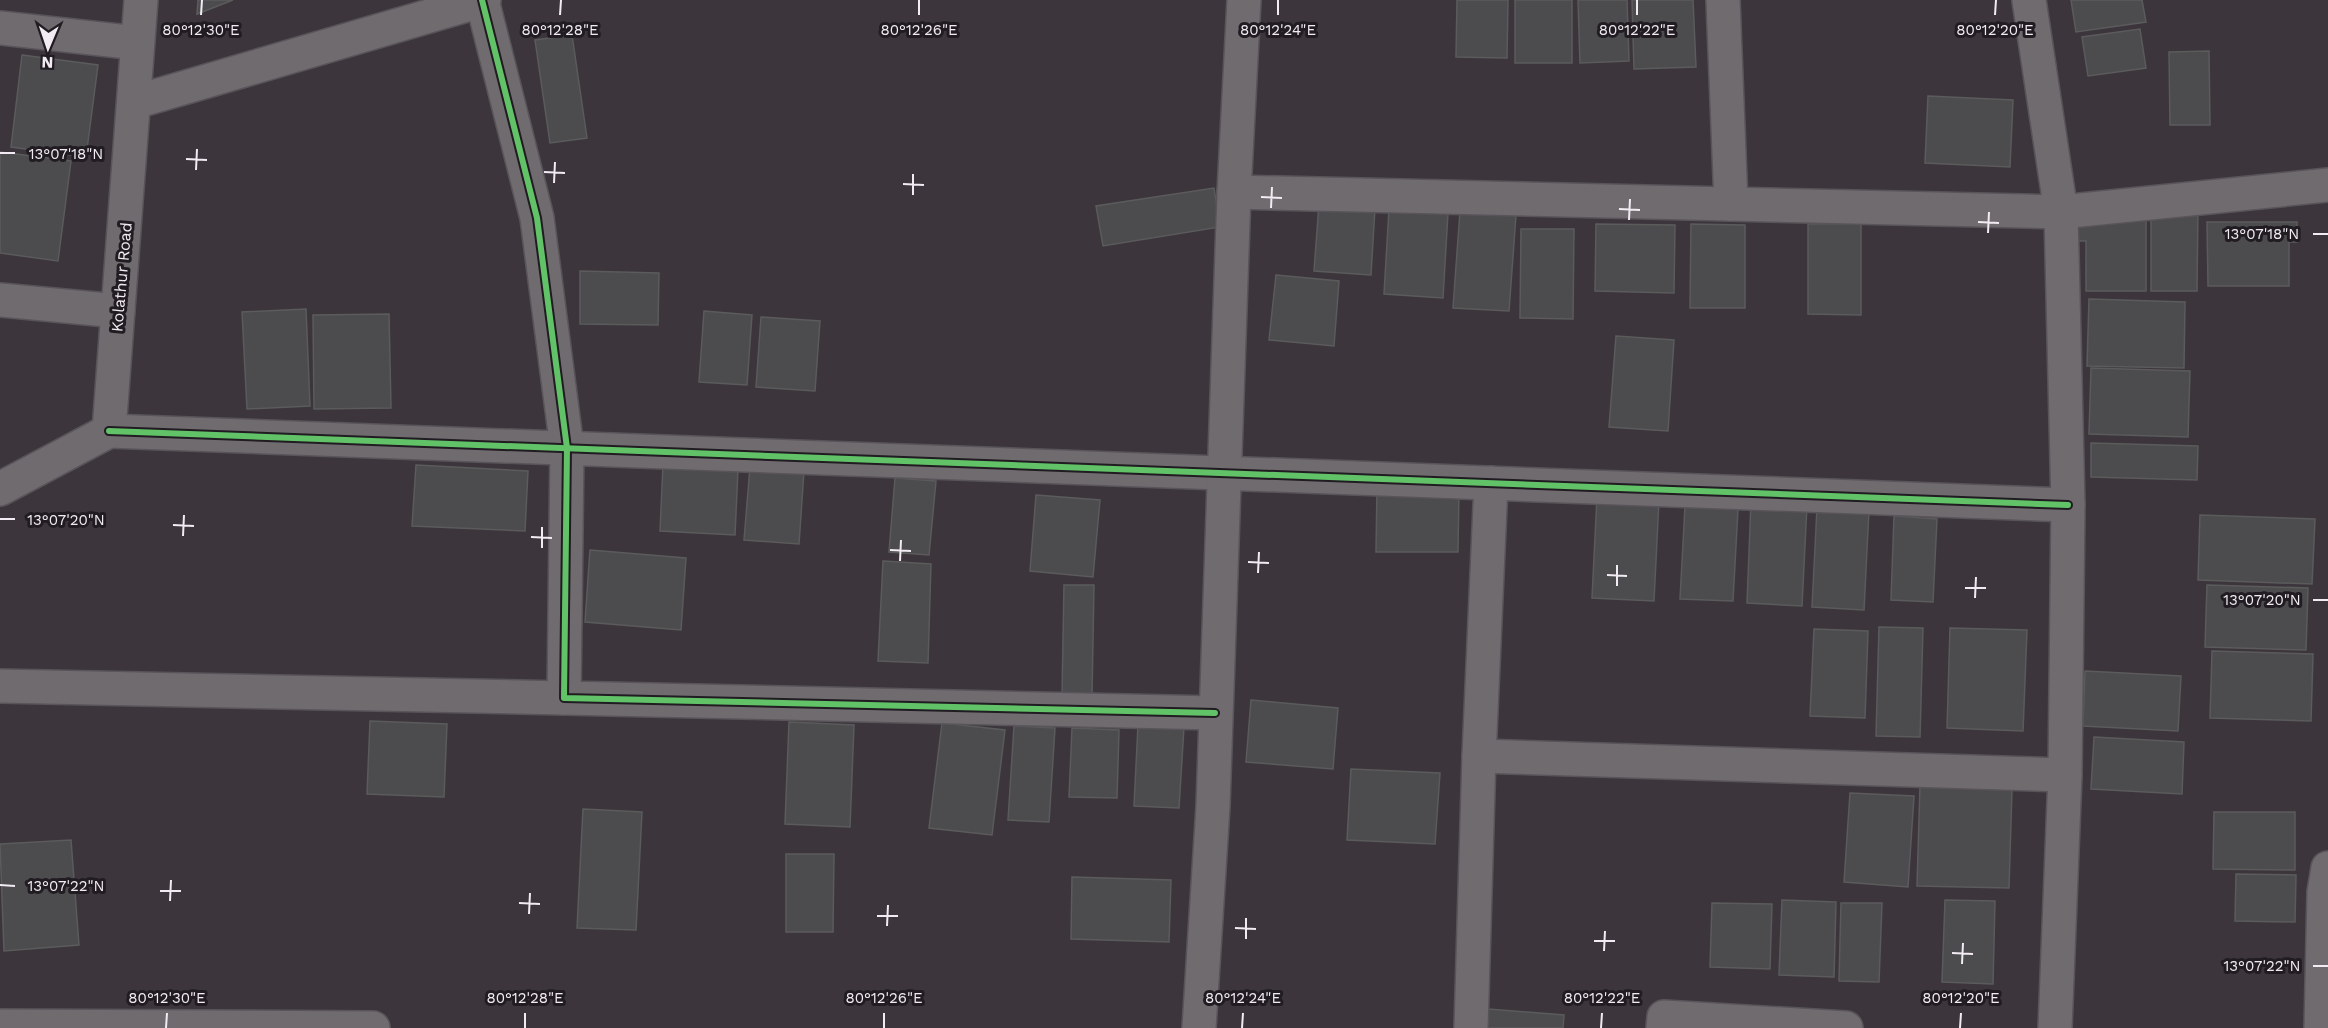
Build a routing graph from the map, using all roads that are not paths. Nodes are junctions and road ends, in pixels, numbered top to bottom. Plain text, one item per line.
1 (141, 0) edge
2 (483, 0) edge
3 (1244, 0) edge
4 (1723, 0) edge
5 (2028, 0) edge
6 (0, 28) edge
7 (137, 42) junction
8 (135, 102) junction
9 (2328, 184) edge
10 (1234, 192) junction
11 (1731, 204) junction
12 (2061, 212) junction
13 (0, 300) edge
14 (118, 311) junction
15 (109, 431) junction
16 (567, 448) junction
17 (1225, 472) junction
18 (1491, 483) junction
19 (0, 489) edge
20 (2068, 505) junction
21 (0, 686) edge
22 (564, 698) junction
23 (1215, 713) junction
24 (1479, 756) junction
25 (2066, 775) junction
26 (2328, 868) edge
27 (0, 1026) edge
28 (268, 1028) edge
29 (373, 1028) edge
30 (1199, 1028) edge
31 (1471, 1028) edge
32 (1663, 1028) edge
33 (1846, 1028) edge
34 (2055, 1028) edge
35 (2321, 1028) edge

1 - 7 street, Kolathur Road
2 - 8 street
2 - 16 street
3 - 10 street
4 - 11 street
5 - 12 street
6 - 7 street
7 - 8 street, Kolathur Road
8 - 14 street, Kolathur Road
9 - 12 street
10 - 11 street
10 - 17 street
11 - 12 street
12 - 20 street
13 - 14 street
14 - 15 street, Kolathur Road
15 - 16 street
15 - 19 street
16 - 17 street
16 - 22 street
17 - 18 street
17 - 23 street
18 - 20 street
18 - 24 street
20 - 25 street
21 - 22 street
22 - 23 street
23 - 30 street
24 - 25 street
24 - 31 street
25 - 34 street
26 - 35 street
27 - 28 street
28 - 29 street
32 - 33 street

